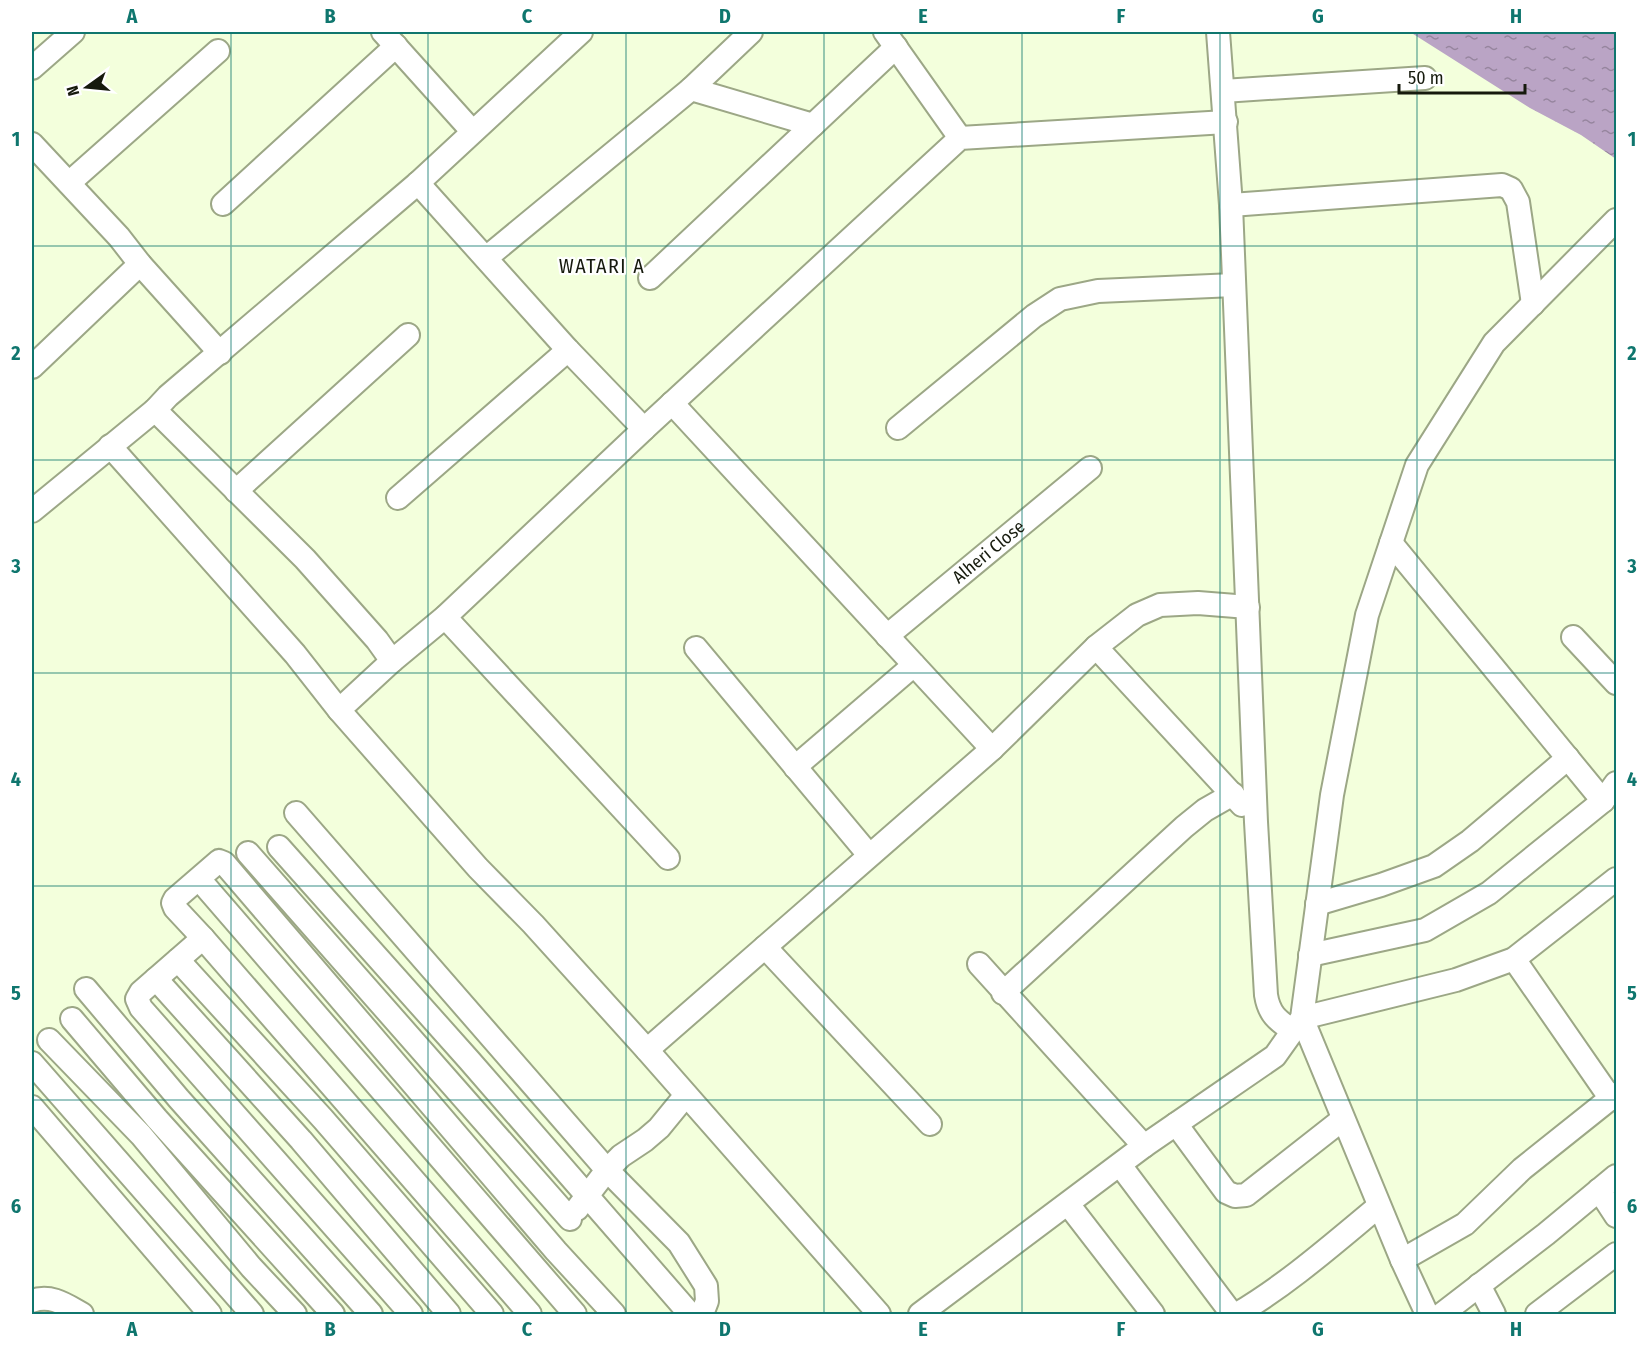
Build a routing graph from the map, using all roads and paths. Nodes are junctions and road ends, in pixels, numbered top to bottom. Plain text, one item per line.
1 (581, 32) edge
2 (751, 32) edge
3 (1218, 32) edge
4 (67, 33) edge
5 (389, 39) edge
6 (891, 39) edge
7 (218, 51) dead end
8 (32, 68) edge
9 (1425, 78) dead end
10 (691, 89) junction
11 (1223, 91) junction
12 (1226, 122) junction
13 (813, 125) junction
14 (472, 131) junction
15 (960, 138) junction
16 (32, 144) edge
17 (69, 183) junction
18 (418, 183) junction
19 (223, 204) dead end
20 (1231, 205) junction
21 (1617, 220) edge
22 (486, 258) junction
23 (140, 264) junction
24 (650, 278) dead end
25 (1234, 285) junction
26 (1533, 304) junction
27 (408, 335) dead end
28 (568, 350) junction
29 (219, 353) junction
30 (32, 367) edge
31 (672, 403) junction
32 (155, 410) junction
33 (898, 428) dead end
34 (644, 429) junction
35 (111, 446) junction
36 (1090, 468) dead end
37 (236, 491) junction
38 (398, 498) dead end
39 (32, 511) edge
40 (1391, 543) junction
41 (1248, 607) junction
42 (445, 617) junction
43 (887, 636) junction
44 (1573, 638) dead end
45 (1096, 647) junction
46 (696, 648) dead end
47 (392, 662) junction
48 (914, 665) junction
49 (1617, 683) edge
50 (339, 710) junction
51 (992, 749) junction
52 (1568, 758) junction
53 (795, 766) junction
54 (1617, 783) edge
55 (1233, 794) junction
56 (1603, 801) junction
57 (296, 813) dead end
58 (1256, 822) junction
59 (279, 847) dead end
60 (248, 854) dead end
61 (869, 855) junction
62 (668, 858) dead end
63 (199, 879) junction
64 (1617, 879) edge
65 (1317, 904) junction
66 (379, 909) junction
67 (354, 932) junction
68 (203, 938) junction
69 (765, 947) junction
70 (333, 951) junction
71 (1310, 956) junction
72 (1514, 959) junction
73 (178, 960) junction
74 (979, 964) dead end
75 (314, 968) junction
76 (156, 979) junction
77 (86, 989) dead end
78 (1003, 993) junction
79 (72, 1019) dead end
80 (1297, 1024) junction
81 (245, 1033) junction
82 (492, 1038) junction
83 (49, 1040) dead end
84 (647, 1050) junction
85 (222, 1053) junction
86 (469, 1060) junction
87 (32, 1063) edge
88 (202, 1077) junction
89 (447, 1080) junction
90 (686, 1095) junction
91 (1614, 1096) edge
92 (179, 1099) junction
93 (427, 1099) junction
94 (344, 1100) junction
95 (32, 1107) edge
96 (157, 1119) junction
97 (323, 1119) junction
98 (1343, 1119) junction
99 (930, 1124) dead end
100 (1176, 1124) junction
101 (141, 1136) junction
102 (301, 1140) junction
103 (1144, 1146) junction
104 (277, 1162) junction
105 (1120, 1165) junction
106 (607, 1170) junction
107 (1608, 1183) edge
108 (586, 1197) junction
109 (315, 1204) junction
110 (1068, 1204) junction
111 (1379, 1206) junction
112 (1617, 1216) edge
113 (570, 1219) junction
114 (293, 1226) junction
115 (272, 1247) junction
116 (556, 1251) junction
117 (1617, 1254) edge
118 (1402, 1260) junction
119 (251, 1268) junction
120 (540, 1274) junction
121 (1479, 1285) junction
122 (32, 1301) edge
123 (522, 1312) edge
124 (82, 1314) edge
125 (210, 1314) edge
126 (252, 1314) edge
127 (294, 1314) edge
128 (333, 1314) edge
129 (371, 1314) edge
130 (411, 1314) edge
131 (449, 1314) edge
132 (492, 1314) edge
133 (575, 1314) edge
134 (614, 1314) edge
135 (690, 1314) edge
136 (702, 1314) edge
137 (879, 1314) edge
138 (922, 1314) edge
139 (1153, 1314) edge
140 (1232, 1314) edge
141 (1237, 1314) edge
142 (1427, 1314) edge
143 (1442, 1314) edge
144 (1494, 1314) edge
145 (1537, 1314) edge

1 - 14 street
2 - 10 street
3 - 11 street
4 - 8 street
5 - 14 street
5 - 19 street
6 - 13 street
6 - 15 street
7 - 17 street
9 - 11 street
10 - 13 street
10 - 22 street
11 - 12 street
12 - 15 street
12 - 20 street
13 - 24 street
14 - 18 street
15 - 31 street
16 - 17 street
17 - 23 street
18 - 22 street
18 - 29 street
20 - 25 street
20 - 26 street
21 - 26 street
22 - 28 street
23 - 29 street
23 - 30 street
25 - 33 street
25 - 41 street
26 - 40 street
27 - 37 street
28 - 34 street
28 - 38 street
29 - 32 street
31 - 34 street
31 - 43 street
32 - 35 street
32 - 37 street
34 - 42 street
35 - 39 street
35 - 50 street
36 - 43 street, Alheri Close
37 - 47 street
40 - 52 street
40 - 65 street
41 - 45 street
41 - 58 street
42 - 47 street
42 - 62 street
43 - 48 street
44 - 49 street
45 - 51 street
45 - 55 street
46 - 53 street
47 - 50 street
48 - 51 street
48 - 53 street
50 - 84 street
51 - 61 street
52 - 56 street
52 - 65 street
53 - 61 street
54 - 56 street
55 - 58 street
55 - 78 street
56 - 71 street
57 - 66 street
58 - 80 street
59 - 67 street
60 - 70 street
61 - 69 street
63 - 68 street
63 - 75 street
63 - 120 street
64 - 72 street
65 - 71 street
66 - 67 street
66 - 82 street
67 - 70 street
67 - 86 street
68 - 73 street
68 - 94 street
69 - 84 street
69 - 99 street
70 - 75 street
70 - 89 street
71 - 80 street
72 - 80 street
72 - 91 street
73 - 76 street
73 - 81 street
74 - 78 street
75 - 93 street
76 - 85 street
76 - 88 street
77 - 92 street
78 - 103 street
79 - 96 street
80 - 98 street
80 - 100 street
81 - 85 street
81 - 97 street
82 - 86 street
82 - 106 street
83 - 101 street
84 - 90 street
85 - 88 street
85 - 102 street
86 - 89 street
86 - 108 street
87 - 126 street
88 - 92 street
88 - 104 street
89 - 93 street
89 - 113 street
90 - 106 street
90 - 137 street
91 - 118 street
92 - 96 street
92 - 114 street
93 - 116 street
94 - 97 street
94 - 123 street
95 - 125 street
96 - 101 street
96 - 115 street
97 - 102 street
97 - 132 street
98 - 100 street
98 - 111 street
100 - 103 street
101 - 119 street
102 - 104 street
102 - 131 street
103 - 105 street
104 - 109 street
105 - 110 street
105 - 140 street
106 - 108 street
106 - 136 street
107 - 112 street
107 - 121 street
108 - 113 street
108 - 135 street
109 - 114 street
109 - 130 street
110 - 138 street
110 - 139 street
111 - 118 street
111 - 141 street
113 - 116 street
114 - 115 street
114 - 129 street
115 - 119 street
115 - 128 street
116 - 120 street
116 - 134 street
117 - 145 street
118 - 142 street
119 - 127 street
120 - 123 street
120 - 133 street
121 - 143 street
121 - 144 street
122 - 124 street

